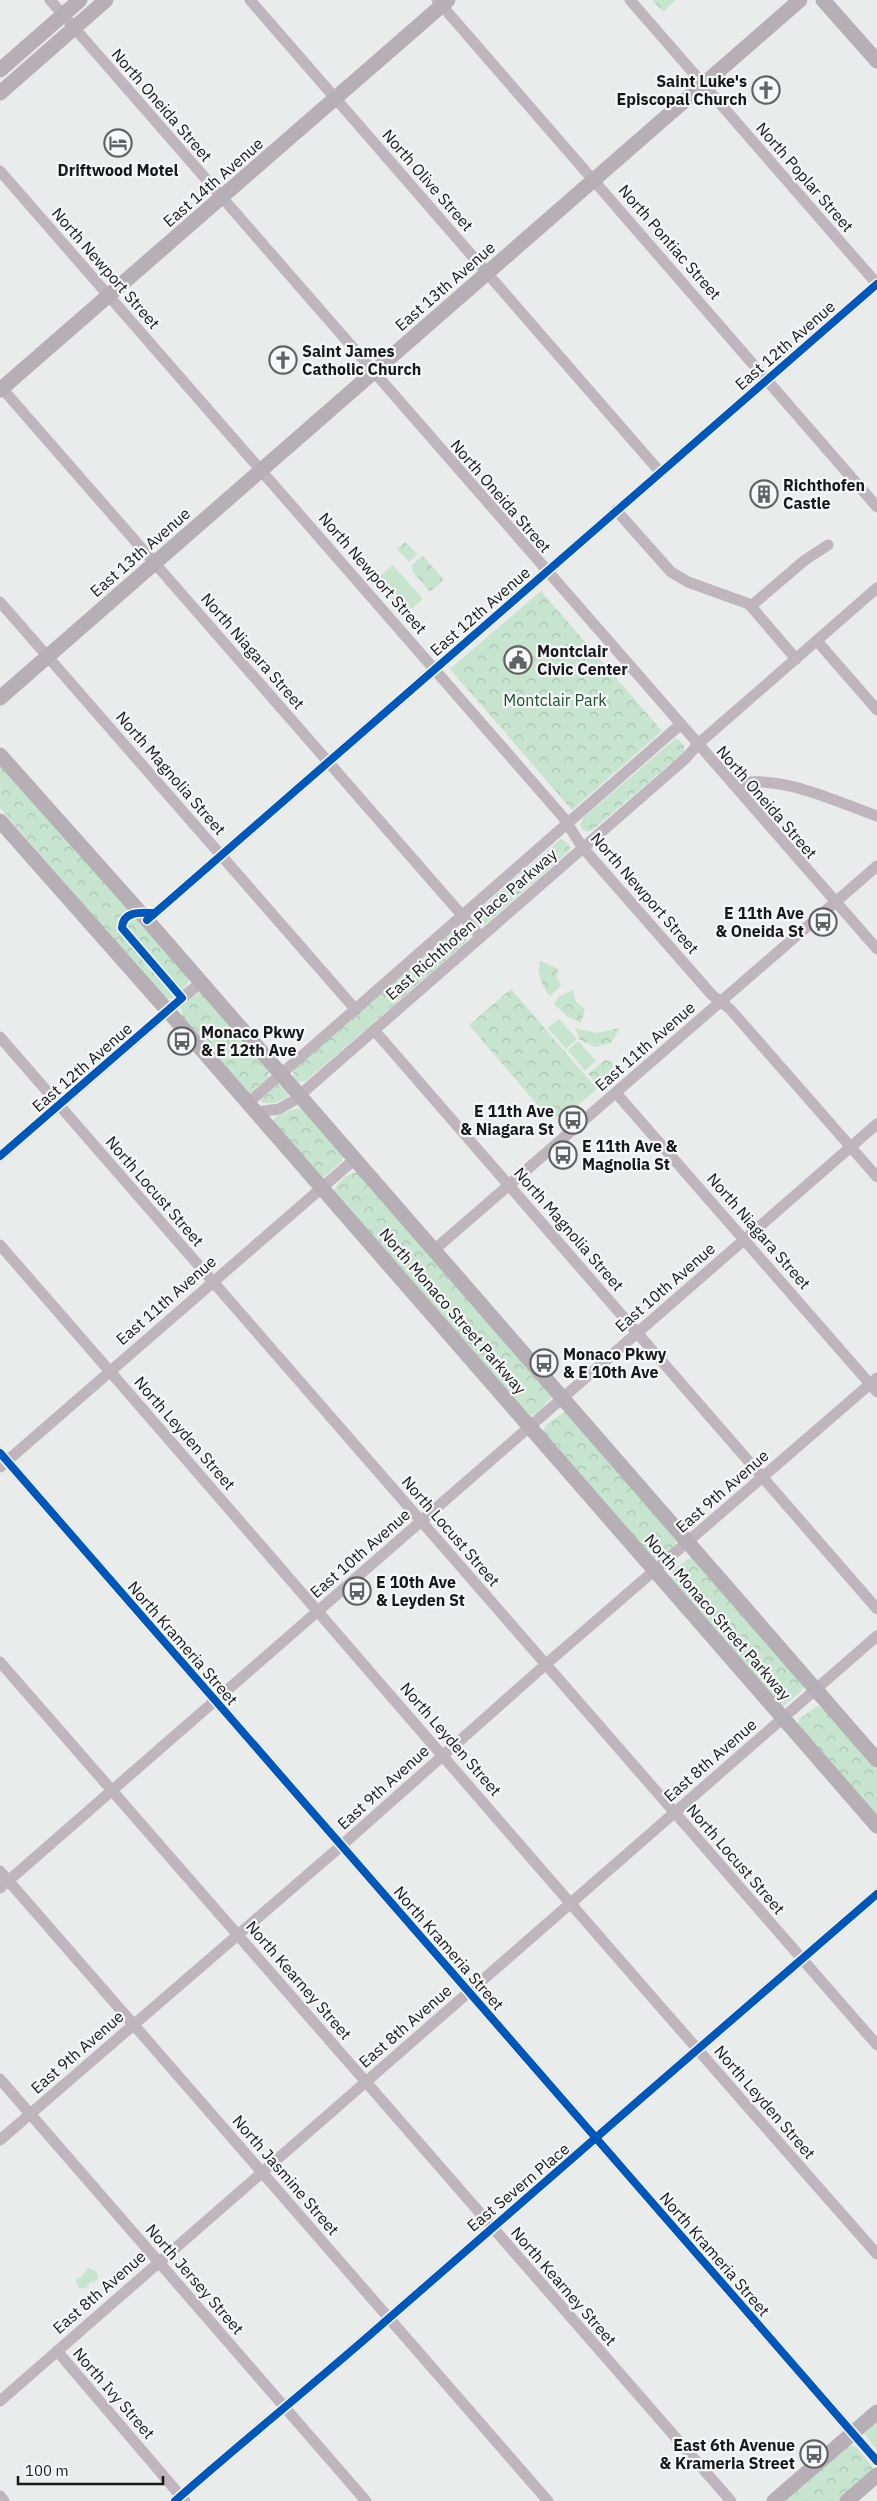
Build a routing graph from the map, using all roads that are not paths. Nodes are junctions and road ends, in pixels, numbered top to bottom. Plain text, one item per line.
1 (50, 0) edge
2 (80, 0) edge
3 (106, 0) edge
4 (250, 0) edge
5 (630, 0) edge
6 (800, 0) edge
7 (823, 0) edge
8 (442, 2) edge
9 (62, 15) junction
10 (74, 28) junction
11 (877, 61) edge
12 (0, 70) edge
13 (703, 85) junction
14 (0, 93) edge
15 (335, 98) junction
16 (0, 172) edge
17 (594, 180) junction
18 (221, 198) junction
19 (487, 273) junction
20 (877, 284) edge
21 (108, 296) junction
22 (374, 371) junction
23 (766, 379) junction
24 (1, 388) edge
25 (261, 469) junction
26 (660, 472) junction
27 (877, 507) edge
28 (616, 510) junction
29 (828, 545) dead end
30 (154, 563) junction
31 (547, 570) junction
32 (877, 588) edge
33 (0, 602) edge
34 (751, 606) junction
35 (817, 641) junction
36 (47, 655) junction
37 (796, 659) junction
38 (434, 669) junction
39 (17, 682) junction
40 (0, 693) edge
41 (0, 698) edge
42 (877, 710) edge
43 (681, 724) junction
44 (698, 744) junction
45 (0, 754) edge
46 (328, 762) junction
47 (733, 784) junction
48 (877, 816) edge
49 (0, 821) edge
50 (568, 823) junction
51 (583, 848) junction
52 (221, 855) junction
53 (877, 866) edge
54 (836, 902) junction
55 (463, 917) junction
56 (146, 920) junction
57 (481, 937) junction
58 (877, 949) edge
59 (201, 982) junction
60 (721, 1002) junction
61 (356, 1010) junction
62 (168, 1011) junction
63 (374, 1030) junction
64 (0, 1037) edge
65 (282, 1075) junction
66 (616, 1093) junction
67 (299, 1096) junction
68 (59, 1105) junction
69 (252, 1108) junction
70 (877, 1124) edge
71 (851, 1147) junction
72 (0, 1156) edge
73 (355, 1160) junction
74 (877, 1177) edge
75 (509, 1185) junction
76 (322, 1188) junction
77 (745, 1239) junction
78 (0, 1245) edge
79 (434, 1250) junction
80 (213, 1282) junction
81 (638, 1333) junction
82 (110, 1371) junction
83 (875, 1385) edge
84 (563, 1398) junction
85 (530, 1427) junction
86 (2, 1460) edge
87 (762, 1477) junction
88 (422, 1521) junction
89 (688, 1542) junction
90 (654, 1571) junction
91 (877, 1608) edge
92 (318, 1611) junction
93 (877, 1636) edge
94 (0, 1662) edge
95 (545, 1665) junction
96 (816, 1689) junction
97 (216, 1700) junction
98 (783, 1718) junction
99 (442, 1755) junction
100 (877, 1760) edge
101 (112, 1791) junction
102 (675, 1813) junction
103 (877, 1826) edge
104 (341, 1846) junction
105 (0, 1871) edge
106 (4, 1884) edge
107 (877, 1894) edge
108 (572, 1902) junction
109 (238, 1934) junction
110 (801, 1959) junction
111 (469, 1992) junction
112 (132, 2026) junction
113 (877, 2046) edge
114 (696, 2049) junction
115 (0, 2079) edge
116 (366, 2082) junction
117 (30, 2113) junction
118 (596, 2138) junction
119 (0, 2140) edge
120 (262, 2171) junction
121 (491, 2228) junction
122 (877, 2254) edge
123 (159, 2261) junction
124 (388, 2320) junction
125 (57, 2351) junction
126 (0, 2402) edge
127 (285, 2408) junction
128 (877, 2412) edge
129 (852, 2433) junction
130 (877, 2461) edge
131 (877, 2475) edge
132 (0, 2496) edge
133 (180, 2499) edge
134 (4, 2501) edge
135 (366, 2501) edge
136 (548, 2501) edge
137 (731, 2501) edge
138 (774, 2501) edge
139 (847, 2501) edge

1 - 9 street
2 - 9 main road
3 - 10 main road
4 - 15 street, North Olive Street
5 - 13 street, North Poplar Street
6 - 13 main road, East 13th Avenue
7 - 11 main road
8 - 15 main road, East 14th Avenue
8 - 17 street, North Pontiac Street
9 - 10 street, North Oneida Street
9 - 12 main road
10 - 14 main road
10 - 18 street, North Oneida Street
13 - 17 main road, East 13th Avenue
13 - 20 street, North Poplar Street
15 - 18 main road, East 14th Avenue
15 - 19 street, North Olive Street
16 - 21 street, North Newport Street
17 - 19 main road, East 13th Avenue
17 - 23 street, North Pontiac Street
18 - 21 main road, East 14th Avenue
18 - 22 street, North Oneida Street
19 - 22 main road, East 13th Avenue
19 - 26 street, North Olive Street
20 - 23 street, East 12th Avenue
21 - 24 main road, East 14th Avenue
21 - 25 street, North Newport Street
22 - 25 main road, East 13th Avenue
22 - 31 street, North Oneida Street
23 - 26 street, East 12th Avenue
23 - 27 street, North Pontiac Street
24 - 30 street, North Niagara Street
25 - 30 main road, East 13th Avenue
25 - 38 street, North Newport Street
26 - 28 street, East 12th Avenue
28 - 31 street, East 12th Avenue
28 - 34 street
29 - 34 street
30 - 36 main road, East 13th Avenue
30 - 46 street, North Niagara Street
31 - 38 street, East 12th Avenue
31 - 43 street, North Oneida Street
32 - 35 street, East Richthofen Place Parkway
33 - 36 street, North Magnolia Street
34 - 37 street
35 - 37 street, East Richthofen Place Parkway
35 - 42 street
36 - 39 main road, East 13th Avenue
36 - 52 street, North Magnolia Street
37 - 44 street, East Richthofen Place Parkway
38 - 46 street, East 12th Avenue
38 - 50 street, North Newport Street
39 - 40 main road
39 - 41 main road, East 13th Avenue
43 - 44 street, North Oneida Street
43 - 50 street, East Richthofen Place Parkway
44 - 47 street, North Oneida Street
44 - 51 street, East Richthofen Place Parkway
45 - 56 main road, North Monaco Street Parkway
46 - 52 street, East 12th Avenue
46 - 55 street, North Niagara Street
47 - 48 street
47 - 54 street, North Oneida Street
49 - 62 main road, North Monaco Street Parkway
50 - 51 street, North Newport Street
50 - 55 street, East Richthofen Place Parkway
51 - 57 street, East Richthofen Place Parkway
51 - 60 street, North Newport Street
52 - 56 street, East 12th Avenue
52 - 61 street, North Magnolia Street
53 - 54 street, East 11th Avenue
54 - 58 street, North Oneida Street
54 - 60 street, East 11th Avenue
55 - 57 street, North Niagara Street
55 - 61 street, East Richthofen Place Parkway
56 - 59 main road, North Monaco Street Parkway
57 - 63 street, East Richthofen Place Parkway
59 - 62 street, East 12th Avenue
59 - 65 main road, North Monaco Street Parkway
60 - 66 street, East 11th Avenue
60 - 71 street, North Newport Street
61 - 65 street, East Richthofen Place Parkway
62 - 68 street, East 12th Avenue
62 - 69 main road, North Monaco Street Parkway
63 - 67 street, East Richthofen Place Parkway
63 - 75 street, North Magnolia Street
64 - 68 street, North Locust Street
65 - 67 main road, North Monaco Street Parkway
65 - 69 street, East Richthofen Place Parkway
66 - 75 street, East 11th Avenue
66 - 77 street, North Niagara Street
67 - 69 street, East Richthofen Place Parkway
67 - 73 main road, North Monaco Street Parkway
68 - 72 street, East 12th Avenue
68 - 80 street, North Locust Street
69 - 76 main road, North Monaco Street Parkway
70 - 71 street, East 10th Avenue
71 - 74 street, North Newport Street
71 - 77 street, East 10th Avenue
73 - 76 street, East 11th Avenue
73 - 79 main road, North Monaco Street Parkway
75 - 79 street, East 11th Avenue
75 - 81 street, North Magnolia Street
76 - 80 street, East 11th Avenue
76 - 85 main road, North Monaco Street Parkway
77 - 81 street, East 10th Avenue
77 - 83 street, North Niagara Street
78 - 82 street, North Leyden Street
79 - 84 main road, North Monaco Street Parkway
80 - 82 street, East 11th Avenue
80 - 88 street, North Locust Street
81 - 84 street, East 10th Avenue
81 - 87 street, North Magnolia Street
82 - 86 street, East 11th Avenue
82 - 92 street, North Leyden Street
83 - 87 street, East 9th Avenue
84 - 85 street, East 10th Avenue
84 - 89 main road, North Monaco Street Parkway
85 - 88 street, East 10th Avenue
85 - 90 main road, North Monaco Street Parkway
86 - 97 street, North Krameria Street
87 - 89 street, East 9th Avenue
87 - 91 street, North Magnolia Street
88 - 92 street, East 10th Avenue
88 - 95 street, North Locust Street
89 - 90 street, East 9th Avenue
89 - 96 main road, North Monaco Street Parkway
90 - 95 street, East 9th Avenue
90 - 98 main road, North Monaco Street Parkway
92 - 97 street, East 10th Avenue
92 - 99 street, North Leyden Street
93 - 96 street, East 8th Avenue
94 - 101 street, North Kearney Street
95 - 99 street, East 9th Avenue
95 - 102 street, North Locust Street
96 - 98 street, East 8th Avenue
96 - 100 main road, North Monaco Street Parkway
97 - 101 street, East 10th Avenue
97 - 104 street, North Krameria Street
98 - 102 street, East 8th Avenue
98 - 103 main road, North Monaco Street Parkway
99 - 104 street, East 9th Avenue
99 - 108 street, North Leyden Street
101 - 106 street, East 10th Avenue
101 - 109 street, North Kearney Street
102 - 108 street, East 8th Avenue
102 - 110 street, North Locust Street
104 - 109 street, East 9th Avenue
104 - 111 street, North Krameria Street
105 - 106 street, North Jasmine Street
106 - 112 street, North Jasmine Street
107 - 110 street, East Severn Place
108 - 111 street, East 8th Avenue
108 - 114 street, North Leyden Street
109 - 112 street, East 9th Avenue
109 - 116 street, North Kearney Street
110 - 113 street, North Locust Street
110 - 114 street, East Severn Place
111 - 116 street, East 8th Avenue
111 - 118 street, North Krameria Street
112 - 117 street, East 9th Avenue
112 - 120 street, North Jasmine Street
114 - 118 street, East Severn Place
114 - 122 street, North Leyden Street
115 - 117 street, North Jersey Street
116 - 120 street, East 8th Avenue
116 - 121 street, North Kearney Street
117 - 119 street, East 9th Avenue
117 - 123 street, North Jersey Street
118 - 121 street, East Severn Place
118 - 129 street, North Krameria Street
120 - 123 street, East 8th Avenue
120 - 124 street, North Jasmine Street
121 - 124 street, East Severn Place
121 - 137 street, North Kearney Street
123 - 125 street, East 8th Avenue
123 - 127 street, North Jersey Street
124 - 127 street, East Severn Place
124 - 136 street, North Jasmine Street
125 - 126 street, East 8th Avenue
125 - 133 street, North Ivy Street
127 - 133 street, East Severn Place
127 - 135 street, North Jersey Street
128 - 129 main road
129 - 130 street, North Krameria Street
129 - 138 main road
131 - 139 main road
132 - 134 street

